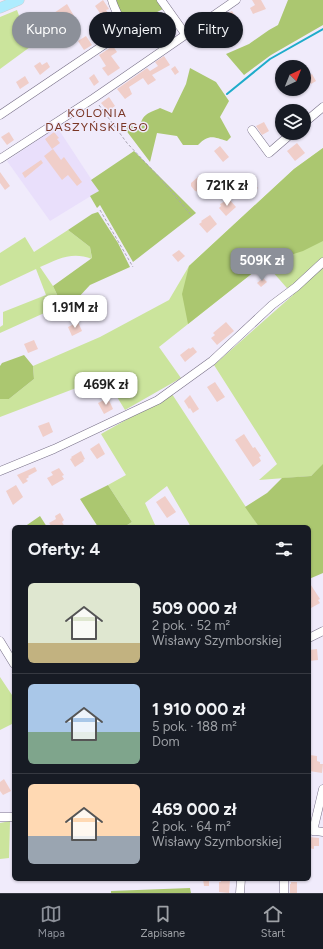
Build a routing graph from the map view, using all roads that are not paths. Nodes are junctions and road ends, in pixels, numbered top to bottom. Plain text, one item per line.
1 (19, 0) edge
2 (112, 0) edge
3 (161, 0) edge
4 (236, 0) edge
5 (0, 8) edge
6 (219, 12) edge
7 (184, 32) edge
8 (184, 36) edge
9 (323, 107) edge
10 (0, 115) edge
11 (311, 117) edge
12 (252, 130) dead end
13 (284, 140) edge
14 (1, 159) edge
15 (323, 262) edge
16 (0, 471) edge
17 (323, 631) edge
18 (311, 637) edge
19 (0, 641) edge
20 (12, 661) edge
21 (323, 789) edge
22 (0, 817) edge
23 (12, 817) edge
24 (311, 830) edge
25 (323, 832) edge
26 (241, 881) edge
27 (284, 881) edge
28 (240, 893) edge
29 (284, 893) edge

1 - 5 main road
2 - 10 street
3 - 7 street
4 - 6 street
8 - 14 street
9 - 11 street
12 - 13 street
15 - 16 street
17 - 18 street
19 - 20 street
21 - 24 street
22 - 23 street
24 - 25 street
26 - 28 street
27 - 29 street

